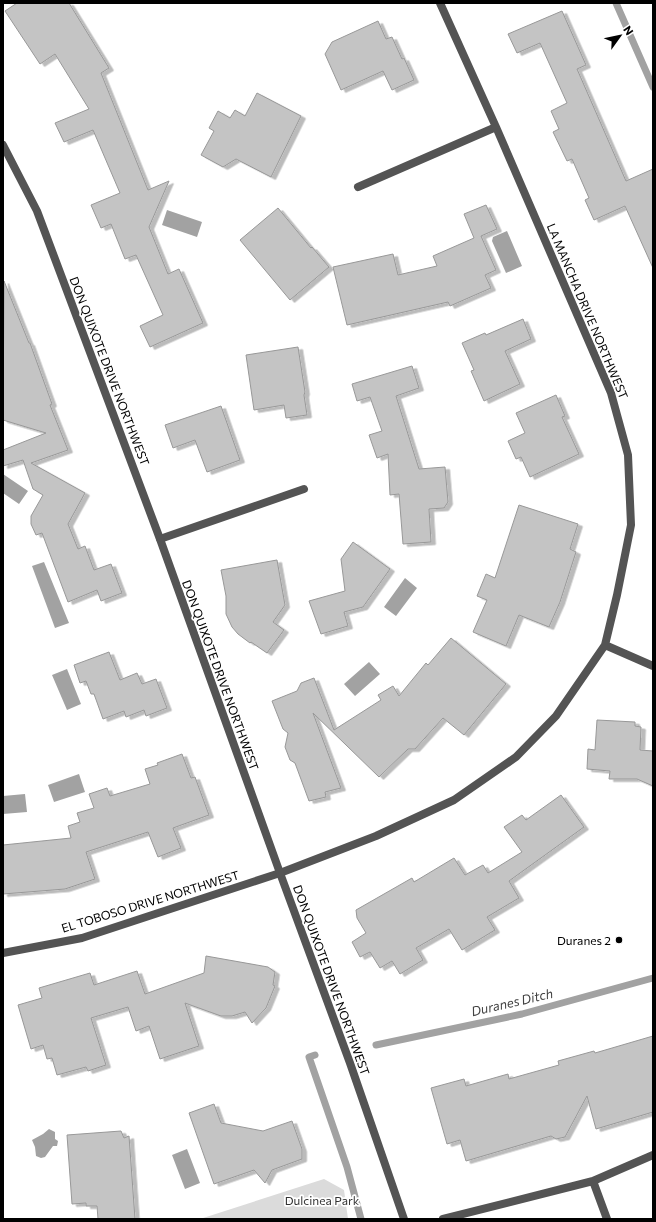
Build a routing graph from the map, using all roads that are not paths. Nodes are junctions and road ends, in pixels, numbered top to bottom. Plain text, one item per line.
1 (440, 3) edge
2 (496, 127) junction
3 (3, 145) edge
4 (358, 188) dead end
5 (304, 490) dead end
6 (160, 539) junction
7 (605, 645) junction
8 (653, 666) edge
9 (280, 873) junction
10 (3, 953) edge
11 (653, 1155) edge
12 (593, 1181) junction
13 (404, 1219) edge
14 (443, 1219) edge
15 (607, 1219) edge

1 - 2 street, LA MANCHA DRIVE NORTHWEST
2 - 4 street
2 - 7 street, LA MANCHA DRIVE NORTHWEST
3 - 6 street, DON QUIXOTE DRIVE NORTHWEST
5 - 6 street
6 - 9 street, DON QUIXOTE DRIVE NORTHWEST
7 - 8 street
7 - 9 street, LA MANCHA DRIVE NORTHWEST
9 - 10 street, EL TOBOSO DRIVE NORTHWEST
9 - 13 street, DON QUIXOTE DRIVE NORTHWEST
11 - 12 street
12 - 14 street
12 - 15 street

